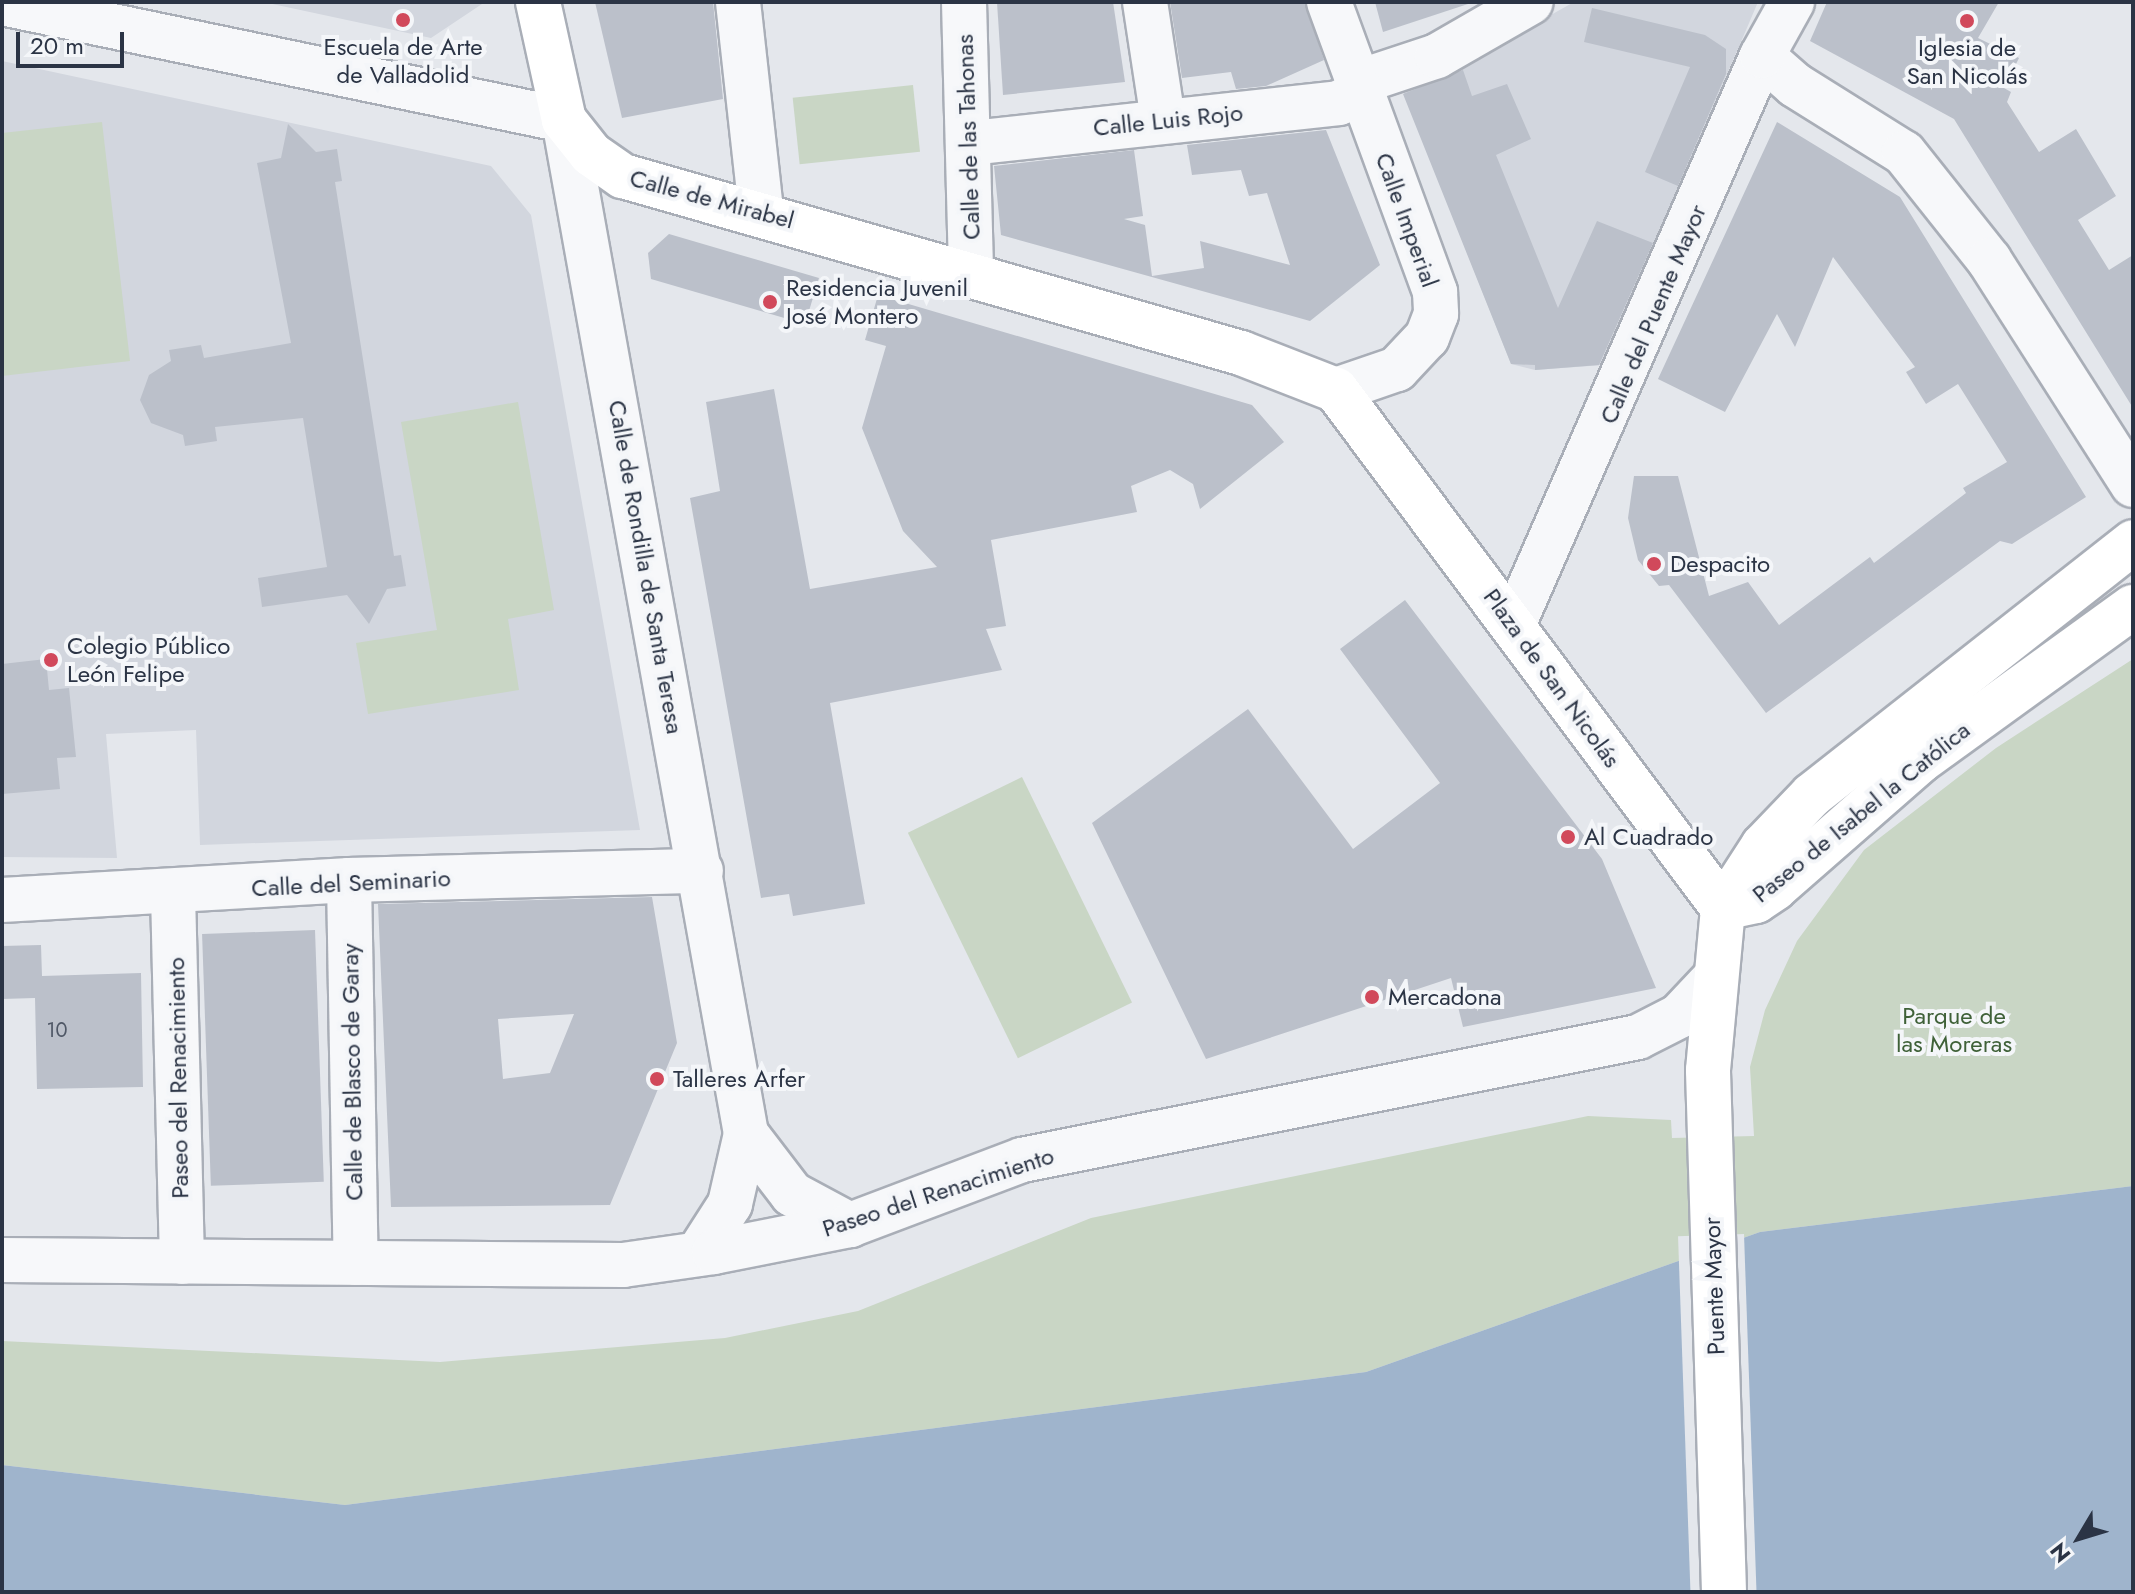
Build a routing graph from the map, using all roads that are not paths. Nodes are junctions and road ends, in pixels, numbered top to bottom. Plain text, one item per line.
1 (538, 2) edge
2 (738, 2) edge
3 (964, 2) edge
4 (1145, 2) edge
5 (1329, 2) edge
6 (1531, 2) edge
7 (1792, 2) edge
8 (2, 3) edge
9 (1762, 56) junction
10 (1360, 86) junction
11 (564, 120) junction
12 (1163, 120) junction
13 (971, 143) junction
14 (761, 212) junction
15 (971, 273) junction
16 (1336, 390) junction
17 (2133, 485) edge
18 (2133, 542) edge
19 (2133, 607) edge
20 (1513, 625) junction
21 (701, 871) junction
22 (349, 880) junction
23 (173, 893) junction
24 (2, 900) edge
25 (1723, 908) junction
26 (1713, 980) junction
27 (746, 1134) junction
28 (850, 1225) junction
29 (698, 1254) junction
30 (2, 1260) edge
31 (182, 1262) junction
32 (356, 1263) junction
33 (1724, 1592) edge

1 - 11 main road, Calle de Rondilla de Santa Teresa
2 - 14 street
3 - 13 street, Calle de las Tahonas
4 - 12 street
5 - 10 street, Calle Imperial
6 - 10 street, Calle Luis Rojo
7 - 9 street, Calle del Puente Mayor
8 - 11 street
9 - 17 street
9 - 20 street, Calle del Puente Mayor
10 - 12 street, Calle Luis Rojo
10 - 16 street, Calle Imperial
11 - 14 main road, Calle de Mirabel
11 - 21 street, Calle de Rondilla de Santa Teresa
12 - 13 street, Calle Luis Rojo
13 - 15 street, Calle de las Tahonas
14 - 15 main road, Calle de Mirabel
15 - 16 main road, Calle de Mirabel
16 - 20 main road, Plaza de San Nicolás
18 - 25 main road, Paseo de Isabel la Católica
19 - 25 main road, Paseo de Isabel la Católica
20 - 25 main road, Plaza de San Nicolás
21 - 22 street, Calle del Seminario
21 - 27 street, Calle de Rondilla de Santa Teresa
22 - 23 street, Calle del Seminario
22 - 32 street, Calle de Blasco de Garay
23 - 24 street, Calle del Seminario
23 - 31 street, Paseo del Renacimiento
25 - 26 main road
26 - 28 street, Paseo del Renacimiento
26 - 33 main road, Puente Mayor
27 - 28 street, Calle de Rondilla de Santa Teresa
27 - 29 street, Calle de Rondilla de Santa Teresa
28 - 29 street, Paseo del Renacimiento
29 - 32 street, Paseo del Renacimiento
30 - 31 street, Paseo del Renacimiento
31 - 32 street, Paseo del Renacimiento

